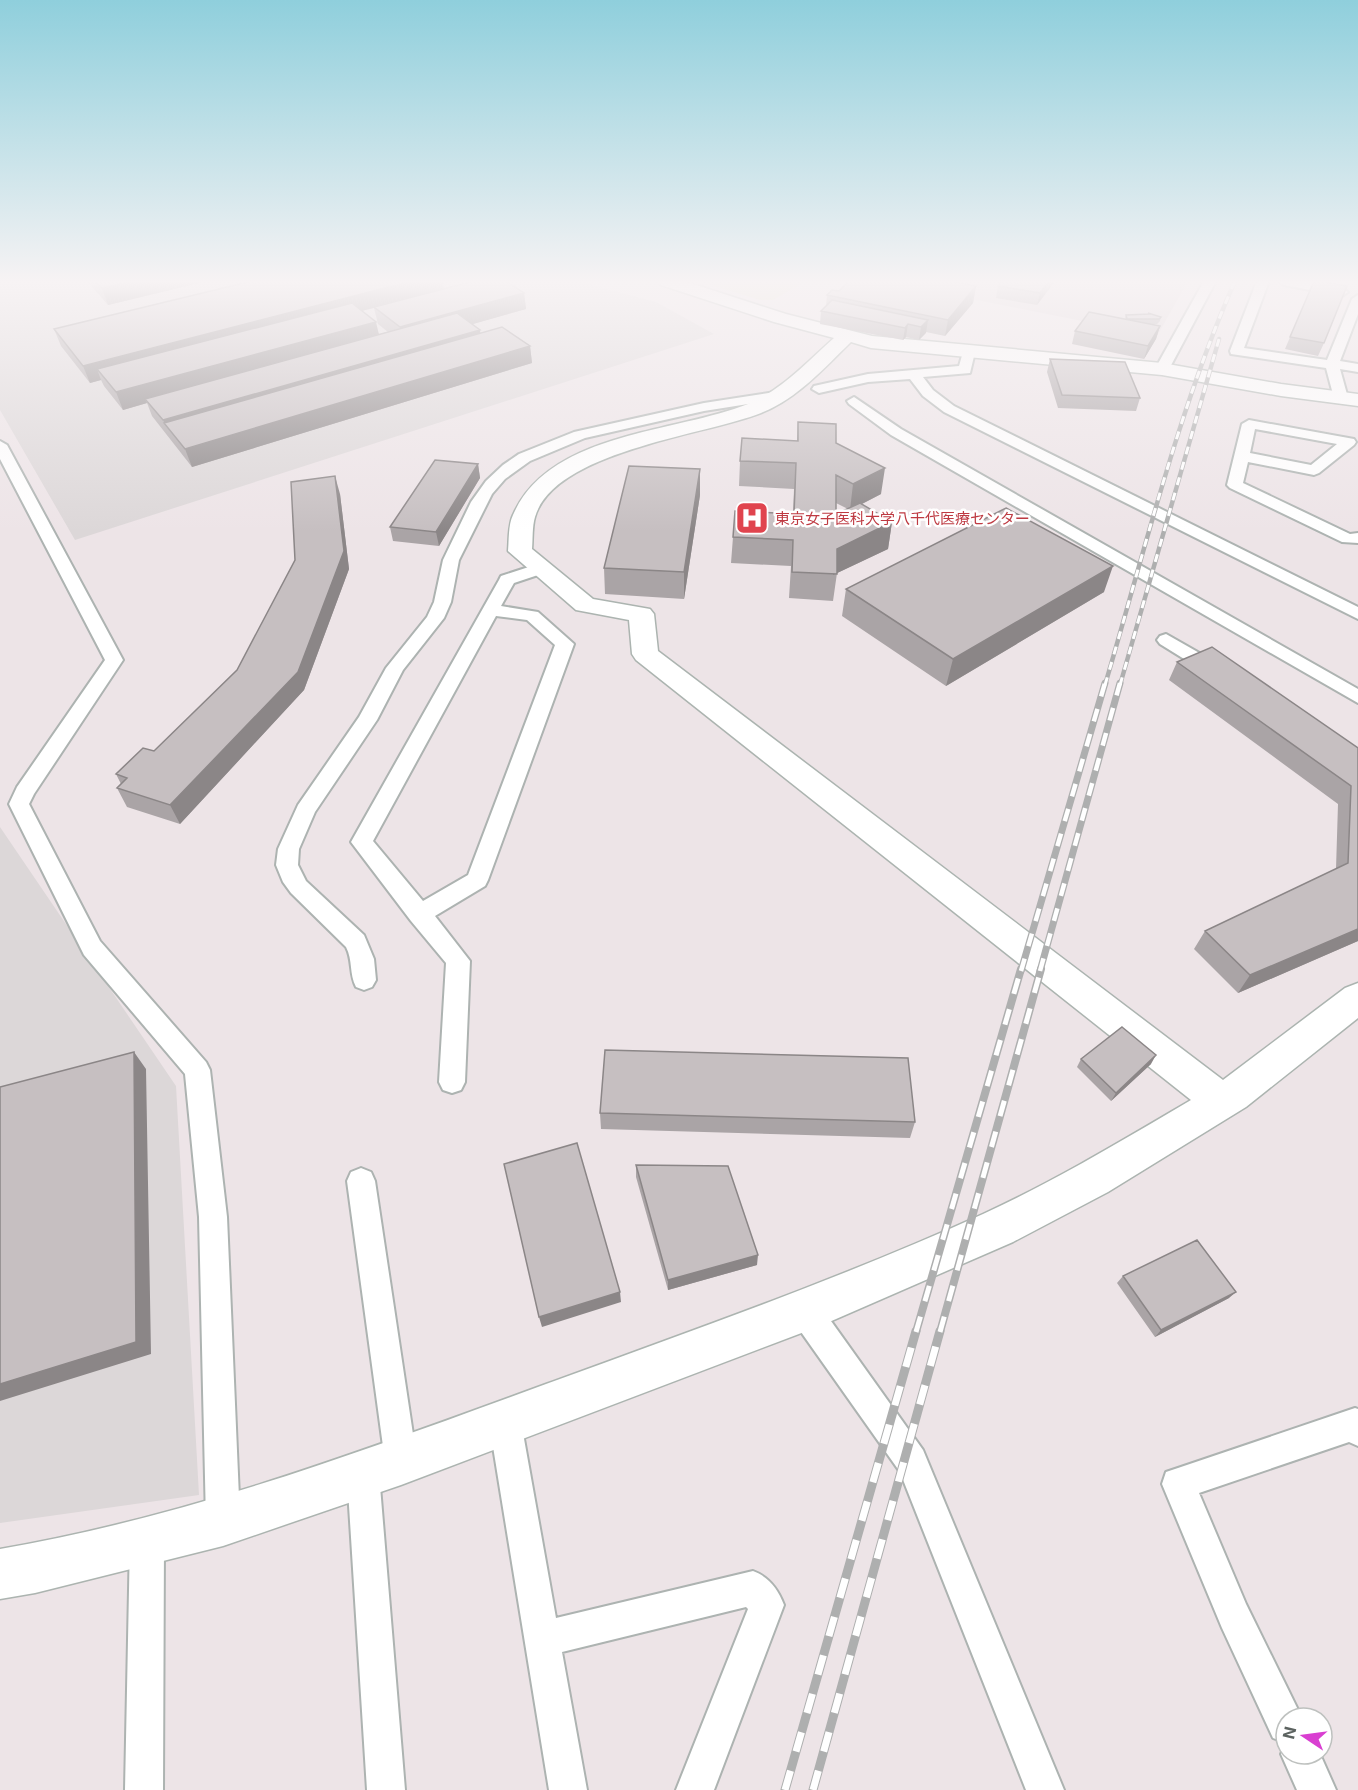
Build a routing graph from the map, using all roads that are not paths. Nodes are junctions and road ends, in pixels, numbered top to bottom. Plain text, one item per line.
1 (1332, 364) edge
2 (816, 365) edge
3 (966, 365) edge
4 (1111, 365) edge
5 (1164, 365) edge
6 (1335, 365) edge
7 (1358, 368) edge
8 (1162, 369) junction
9 (913, 373) junction
10 (819, 389) dead end
11 (782, 395) junction
12 (1349, 399) edge
13 (854, 401) dead end
14 (0, 445) edge
15 (1241, 456) junction
16 (7, 474) edge
17 (1358, 538) edge
18 (541, 568) junction
19 (491, 610) junction
20 (1358, 614) edge
21 (1166, 640) dead end
22 (1237, 684) edge
23 (1358, 698) edge
24 (420, 915) junction
25 (364, 980) dead end
26 (1358, 998) edge
27 (452, 1082) dead end
28 (1222, 1102) junction
29 (361, 1181) dead end
30 (805, 1311) junction
31 (505, 1422) junction
32 (1358, 1430) edge
33 (382, 1468) junction
34 (223, 1521) junction
35 (147, 1540) junction
36 (0, 1574) edge
37 (542, 1639) junction
38 (1277, 1706) edge
39 (1306, 1766) edge
40 (144, 1790) edge
41 (386, 1790) edge
42 (568, 1790) edge
43 (695, 1790) edge
44 (1045, 1790) edge
45 (1317, 1790) edge

1 - 12 street
2 - 11 street
3 - 9 street
4 - 8 street
5 - 8 street
6 - 7 street
8 - 12 street
9 - 10 street
9 - 20 street
11 - 18 street
11 - 25 street
13 - 23 street
14 - 16 street
15 - 15 street
15 - 17 street
16 - 34 street
18 - 19 street
18 - 28 street
19 - 24 street
19 - 24 street
21 - 22 street
24 - 27 street
26 - 28 street
28 - 30 street
29 - 33 street
30 - 31 street
30 - 44 street
31 - 33 street
31 - 37 street
32 - 38 street
33 - 34 street
33 - 41 street
34 - 35 street
35 - 36 street
35 - 40 street
37 - 42 street
37 - 43 street
39 - 45 street

